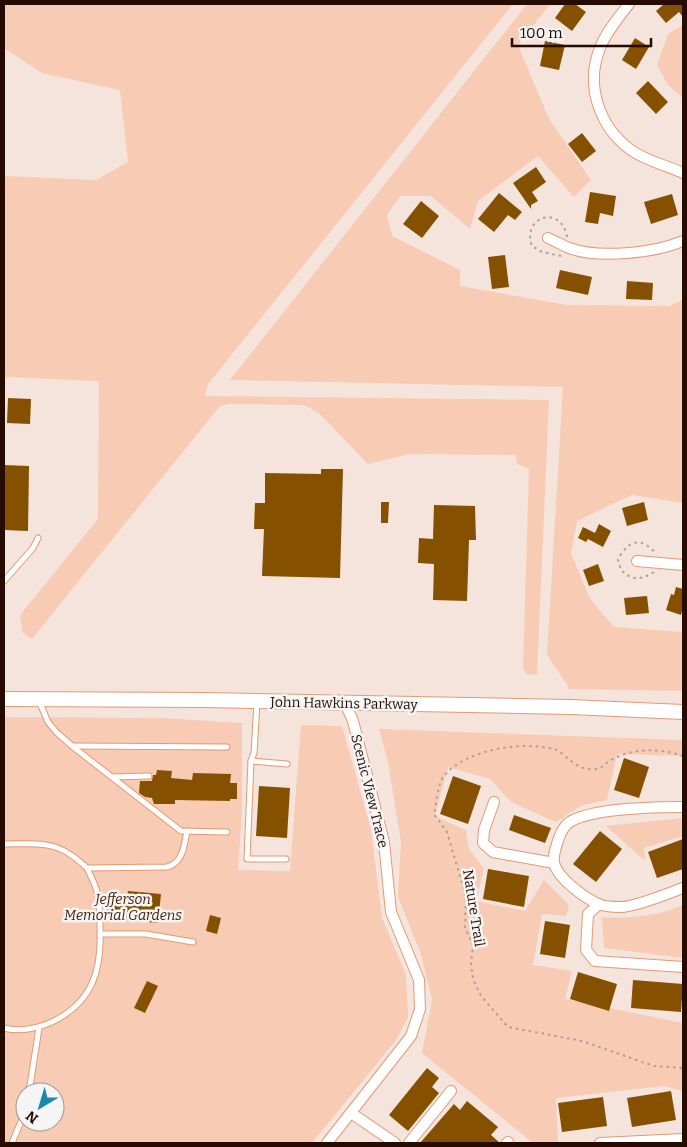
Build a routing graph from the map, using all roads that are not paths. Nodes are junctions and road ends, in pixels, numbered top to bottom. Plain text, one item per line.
1 (629, 4) edge
2 (683, 173) edge
3 (548, 238) dead end
4 (683, 241) edge
5 (38, 538) dead end
6 (637, 561) dead end
7 (683, 564) edge
8 (4, 581) edge
9 (4, 699) edge
10 (39, 700) junction
11 (257, 702) junction
12 (345, 703) junction
13 (683, 712) edge
14 (72, 746) junction
15 (227, 747) dead end
16 (251, 762) junction
17 (287, 764) dead end
18 (149, 776) dead end
19 (111, 777) junction
20 (494, 802) dead end
21 (683, 807) edge
22 (187, 831) junction
23 (227, 832) dead end
24 (4, 844) edge
25 (286, 859) dead end
26 (554, 863) junction
27 (87, 868) junction
28 (683, 888) edge
29 (599, 904) junction
30 (100, 934) junction
31 (194, 942) dead end
32 (683, 967) edge
33 (4, 1028) edge
34 (39, 1028) junction
35 (31, 1082) edge
36 (451, 1092) dead end
37 (351, 1113) junction
38 (683, 1139) edge
39 (327, 1143) edge
40 (394, 1143) edge
41 (409, 1143) edge
42 (600, 1143) edge

1 - 2 street
3 - 4 street
5 - 8 lane
6 - 7 street
9 - 10 main road, John Hawkins Parkway
10 - 11 main road, John Hawkins Parkway
10 - 14 lane
11 - 12 main road, John Hawkins Parkway
11 - 16 lane
12 - 13 main road, John Hawkins Parkway
12 - 37 street, Scenic View Trace
14 - 15 lane
14 - 19 lane
16 - 17 lane
16 - 25 lane
18 - 19 lane
19 - 22 lane
20 - 26 street
21 - 26 street
22 - 23 lane
22 - 27 lane
24 - 27 lane
26 - 29 street
27 - 30 lane
28 - 29 street
29 - 32 street
30 - 31 lane
30 - 34 lane
33 - 34 lane
34 - 35 lane
36 - 41 street
37 - 39 street, Scenic View Trace
37 - 40 street
38 - 42 street

